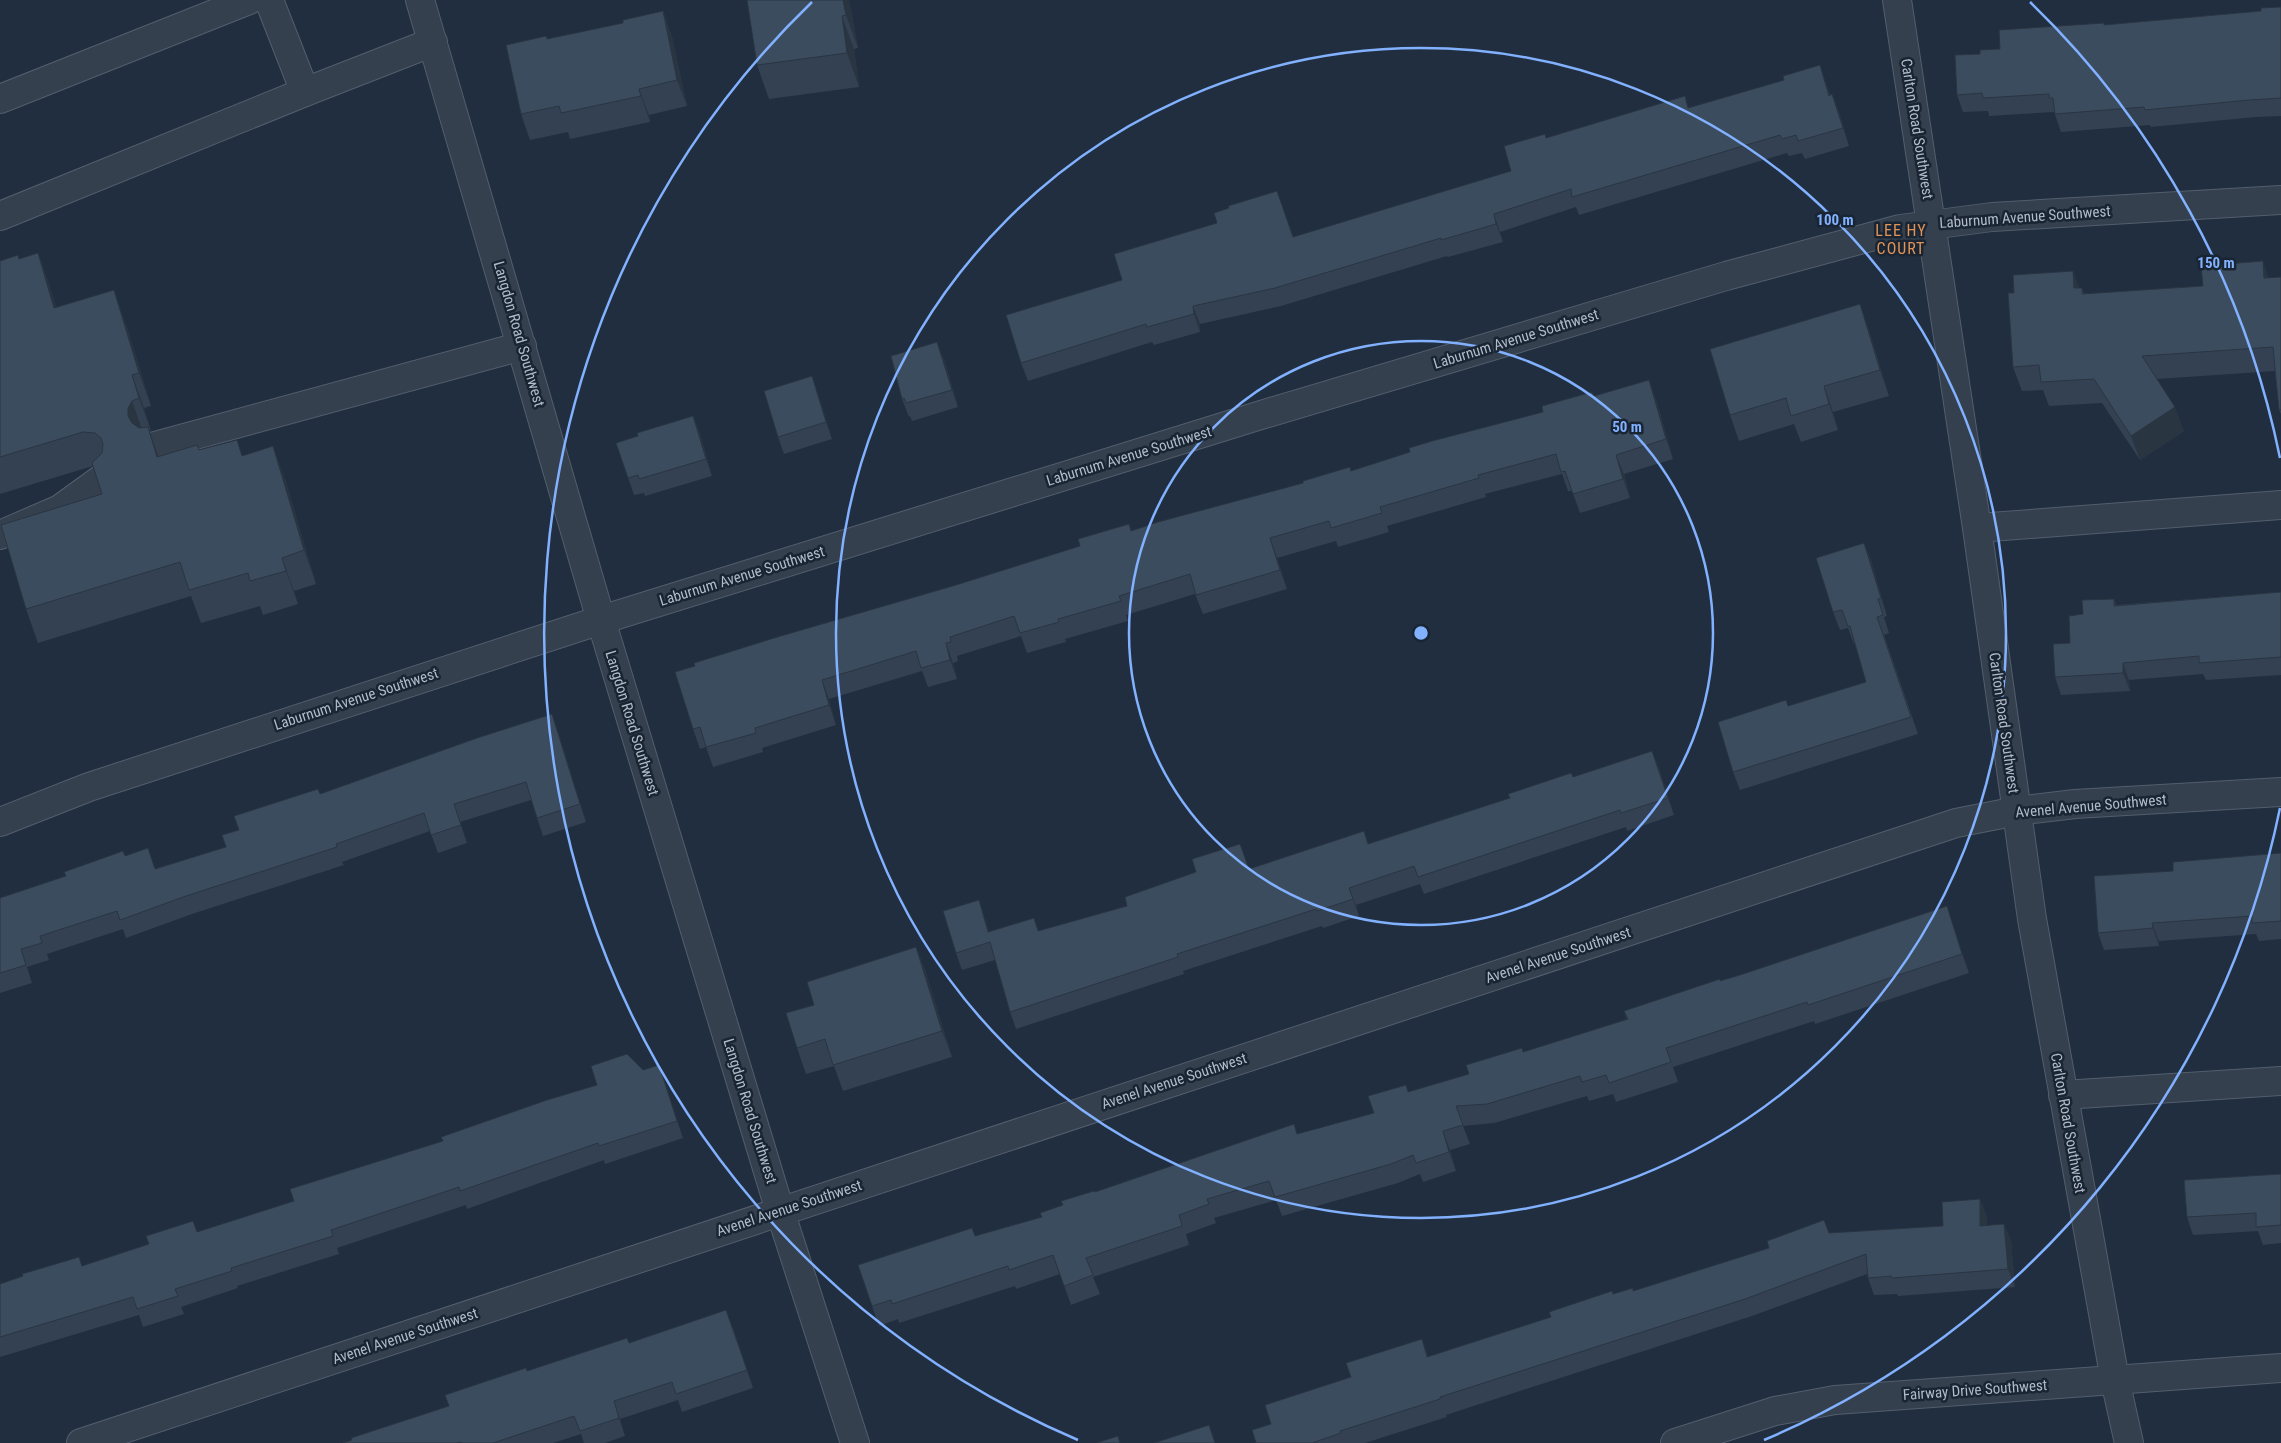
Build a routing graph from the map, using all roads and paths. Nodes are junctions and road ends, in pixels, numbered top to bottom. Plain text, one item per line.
1 (249, 0) edge
2 (269, 0) edge
3 (422, 0) edge
4 (1897, 0) edge
5 (432, 42) junction
6 (305, 92) junction
7 (0, 99) edge
8 (2281, 200) edge
9 (0, 216) edge
10 (1932, 224) junction
11 (522, 346) junction
12 (155, 446) edge
13 (100, 480) edge
14 (2281, 505) edge
15 (1977, 528) junction
16 (0, 535) edge
17 (601, 620) junction
18 (2281, 792) edge
19 (2017, 811) junction
20 (0, 822) edge
21 (2281, 1081) edge
22 (2063, 1095) junction
23 (780, 1211) junction
24 (2281, 1368) edge
25 (2115, 1380) junction
26 (81, 1443) edge
27 (855, 1443) edge
28 (1675, 1443) edge
29 (2129, 1443) edge

1 - 7 street
2 - 6 street
3 - 5 street, Langdon Road Southwest
4 - 10 street, Carlton Road Southwest
5 - 6 street
5 - 11 street, Langdon Road Southwest
6 - 9 street
8 - 10 street, Laburnum Avenue Southwest
10 - 15 street, Carlton Road Southwest
10 - 17 street, Laburnum Avenue Southwest
11 - 12 street
11 - 17 street, Langdon Road Southwest
13 - 16 street
14 - 15 street
15 - 19 street, Carlton Road Southwest
17 - 20 street, Laburnum Avenue Southwest
17 - 23 street, Langdon Road Southwest
18 - 19 street, Avenel Avenue Southwest
19 - 22 street, Carlton Road Southwest
19 - 23 street, Avenel Avenue Southwest
21 - 22 street
22 - 25 street, Carlton Road Southwest
23 - 26 street, Avenel Avenue Southwest
23 - 27 street, Langdon Road Southwest
24 - 25 street, Fairway Drive Southwest
25 - 28 street, Fairway Drive Southwest
25 - 29 street, Carlton Road Southwest

